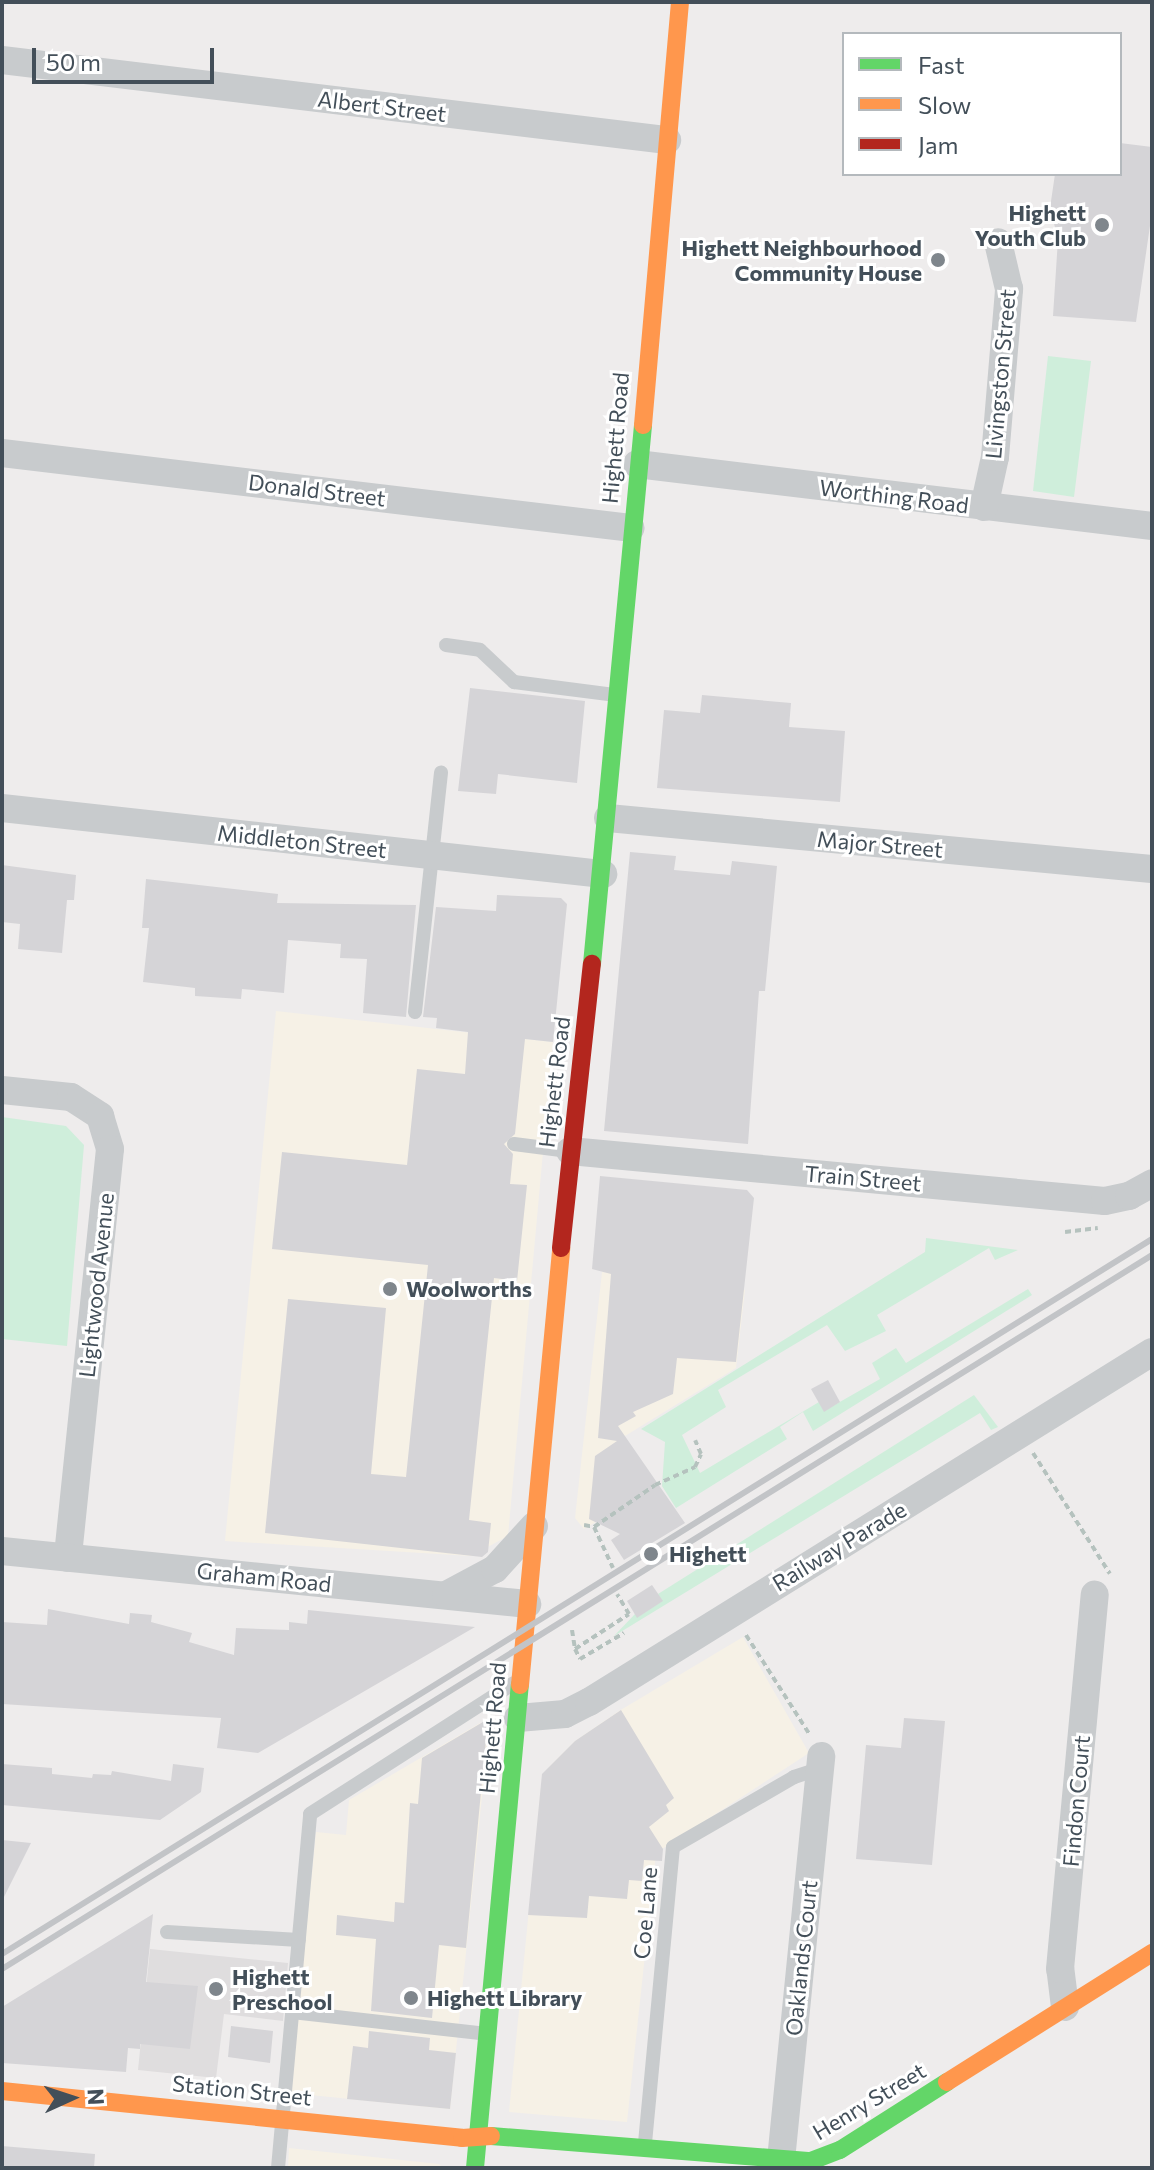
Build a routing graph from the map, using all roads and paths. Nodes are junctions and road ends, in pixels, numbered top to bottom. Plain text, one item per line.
1 (680, 2) edge
2 (2, 60) edge
3 (667, 140) junction
4 (998, 242) dead end
5 (2, 453) edge
6 (637, 464) junction
7 (984, 507) junction
8 (1152, 526) edge
9 (631, 528) junction
10 (446, 645) dead end
11 (616, 695) junction
12 (441, 772) dead end
13 (2, 808) edge
14 (608, 818) junction
15 (432, 855) junction
16 (1152, 869) edge
17 (603, 874) junction
18 (415, 1012) dead end
19 (2, 1090) edge
20 (514, 1144) dead end
21 (570, 1151) junction
22 (1152, 1183) edge
23 (1152, 1352) edge
24 (695, 1440) dead end
25 (535, 1525) junction
26 (584, 1525) dead end
27 (594, 1527) junction
28 (2, 1551) edge
29 (68, 1558) junction
30 (613, 1568) dead end
31 (617, 1594) dead end
32 (445, 1595) junction
33 (1095, 1595) dead end
34 (527, 1604) junction
35 (572, 1630) dead end
36 (744, 1630) dead end
37 (624, 1633) dead end
38 (575, 1649) junction
39 (521, 1679) junction
40 (518, 1718) junction
41 (819, 1757) junction
42 (167, 1932) dead end
43 (299, 1940) junction
44 (1152, 1953) edge
45 (1065, 2007) junction
46 (292, 2012) junction
47 (487, 2034) junction
48 (2, 2091) edge
49 (282, 2117) junction
50 (478, 2136) junction
51 (658, 2155) edge
52 (781, 2160) junction
53 (278, 2168) edge
54 (475, 2168) edge

1 - 3 street, Highett Road
2 - 3 street, Albert Street
3 - 6 street, Highett Road
4 - 7 street, Livingston Street
5 - 9 street, Donald Street
6 - 7 street, Worthing Road
6 - 9 street, Highett Road
7 - 8 street, Worthing Road
9 - 11 street, Highett Road
10 - 11 lane
11 - 14 street, Highett Road
12 - 15 lane
13 - 15 street, Middleton Street
14 - 16 street, Major Street
14 - 17 street, Highett Road
15 - 17 street, Middleton Street
15 - 18 lane
17 - 21 street, Highett Road
19 - 29 street, Lightwood Avenue
20 - 21 lane
21 - 22 street, Train Street
21 - 25 street, Highett Road
23 - 40 street, Railway Parade
24 - 27 path
25 - 32 street
25 - 34 street, Highett Road
26 - 27 path
27 - 30 path
28 - 29 street, Graham Road
29 - 32 street, Graham Road
31 - 38 path
32 - 34 street, Graham Road
33 - 45 street, Findon Court
34 - 39 street, Highett Road
35 - 38 path
36 - 41 path
37 - 38 path
39 - 40 street, Highett Road
39 - 43 lane
40 - 47 street, Highett Road
41 - 51 lane, Coe Lane
41 - 52 street, Oaklands Court
42 - 43 lane
43 - 46 lane
44 - 45 street, Henry Street
45 - 52 street, Henry Street
46 - 47 lane
46 - 49 lane
47 - 50 street, Highett Road
48 - 49 street, Station Street
49 - 50 street, Station Street
49 - 53 lane
50 - 51 street, Henry Street
50 - 54 street, Highett Road
51 - 52 street, Henry Street

